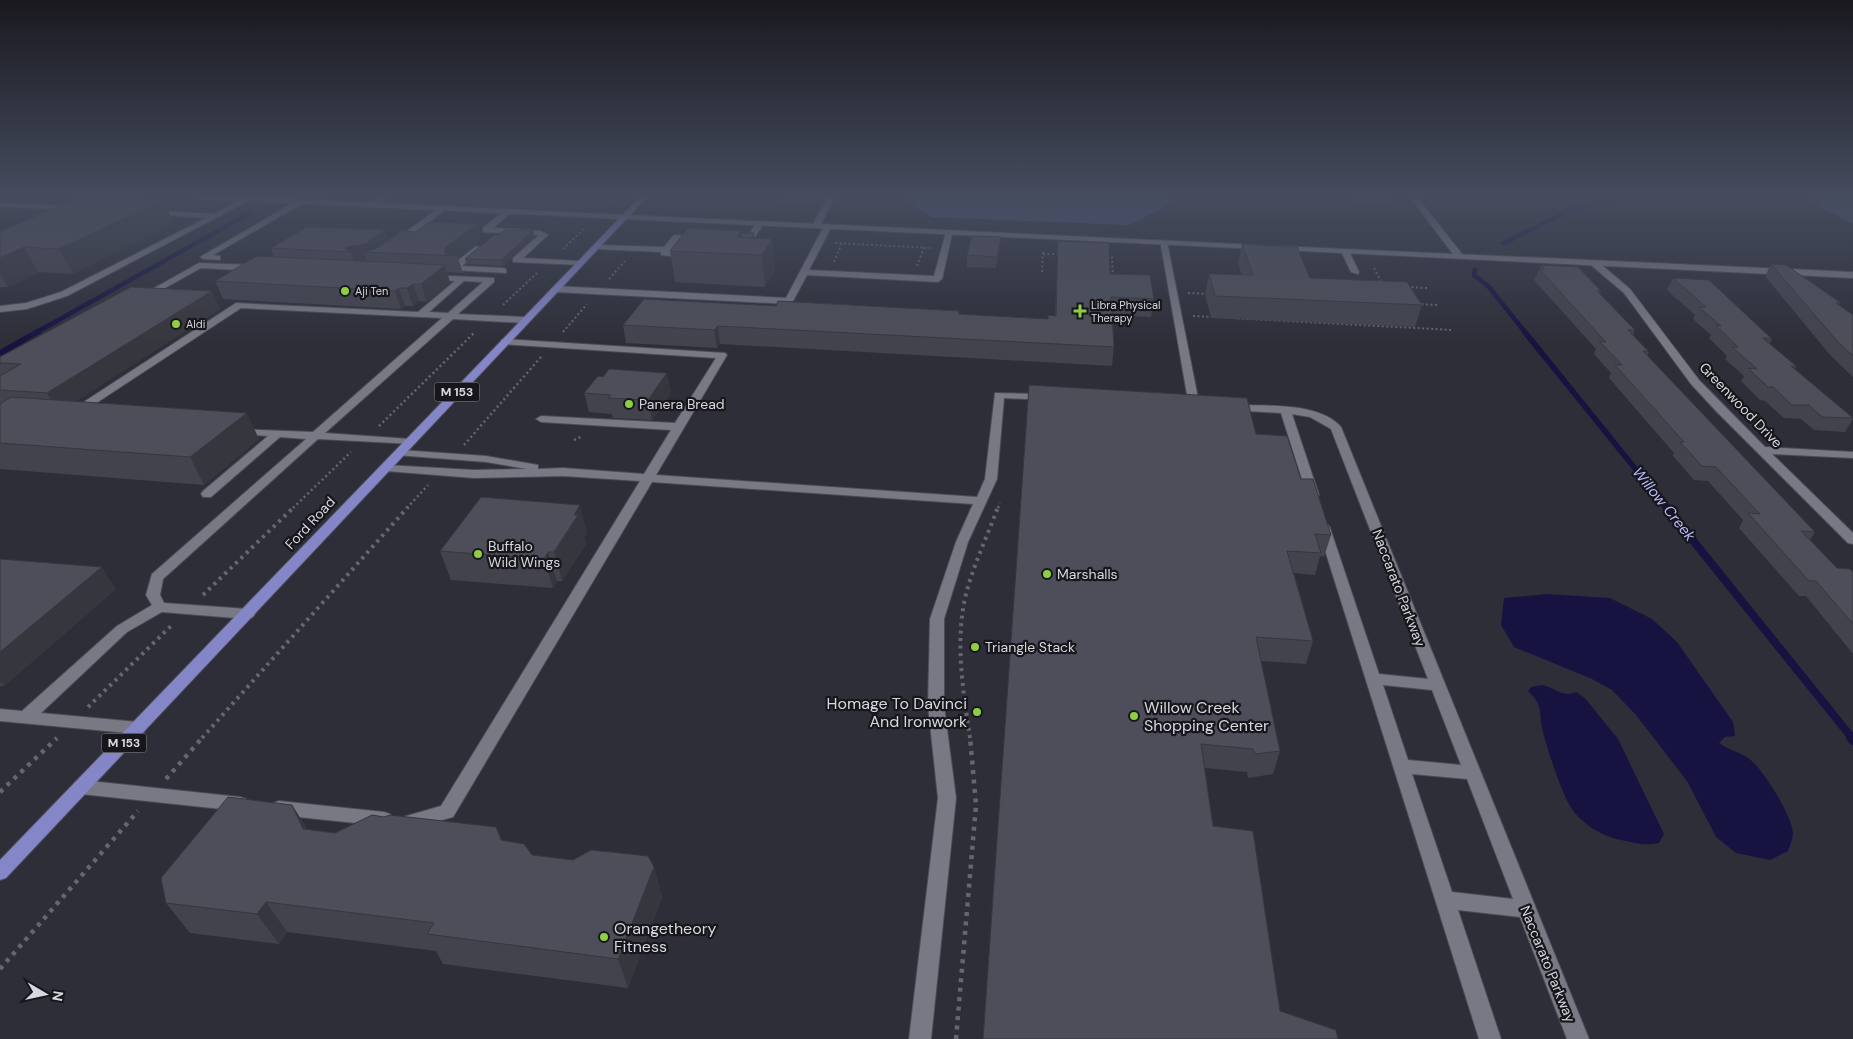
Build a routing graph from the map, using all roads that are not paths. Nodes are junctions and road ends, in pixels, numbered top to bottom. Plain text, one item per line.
1 (158, 245) edge
2 (227, 245) edge
3 (402, 245) edge
4 (481, 245) edge
5 (530, 245) edge
6 (670, 245) edge
7 (818, 245) edge
8 (947, 245) edge
9 (1163, 245) edge
10 (1232, 245) edge
11 (1451, 245) edge
12 (596, 247) joint
13 (1263, 247) edge
14 (478, 248) junction
15 (1272, 248) edge
16 (397, 249) edge
17 (490, 249) edge
18 (667, 250) junction
19 (1344, 251) junction
20 (1459, 256) junction
21 (693, 257) edge
22 (467, 258) junction
23 (478, 258) edge
24 (513, 260) junction
25 (201, 261) junction
26 (580, 263) junction
27 (1594, 263) junction
28 (263, 264) edge
29 (503, 271) junction
30 (804, 272) junction
31 (1355, 272) dead end
32 (1853, 274) edge
33 (425, 276) edge
34 (463, 278) junction
35 (491, 280) junction
36 (555, 289) junction
37 (134, 302) edge
38 (0, 309) edge
39 (421, 314) junction
40 (450, 316) junction
41 (525, 320) junction
42 (504, 342) junction
43 (1058, 398) edge
44 (1174, 405) edge
45 (1194, 406) junction
46 (1286, 411) junction
47 (541, 419) dead end
48 (84, 420) edge
49 (679, 427) junction
50 (230, 430) edge
51 (278, 433) junction
52 (317, 436) junction
53 (410, 442) junction
54 (1762, 450) junction
55 (400, 453) junction
56 (1853, 455) edge
57 (386, 468) junction
58 (563, 472) junction
59 (649, 479) junction
60 (207, 494) dead end
61 (981, 501) junction
62 (1853, 540) edge
63 (160, 607) junction
64 (248, 614) junction
65 (1373, 679) junction
66 (1437, 685) junction
67 (0, 715) edge
68 (26, 718) junction
69 (138, 728) junction
70 (1401, 766) junction
71 (1472, 773) junction
72 (80, 787) junction
73 (0, 872) edge
74 (1444, 900) junction
75 (1526, 909) junction
76 (920, 1039) edge
77 (1490, 1039) edge
78 (1578, 1039) edge

1 - 38 street
2 - 25 street
3 - 16 street
4 - 14 street
5 - 24 street
6 - 18 street
7 - 30 street
8 - 30 street
9 - 45 street
10 - 13 street
11 - 20 street
12 - 18 street
12 - 26 main road, Ford Road / M 153
14 - 17 street
14 - 22 street
15 - 19 street
18 - 21 street
19 - 20 street
19 - 31 street
20 - 27 street
22 - 23 street
22 - 29 street
24 - 26 street
24 - 29 street
25 - 28 street
25 - 37 street
26 - 36 main road, Ford Road / M 153
27 - 32 street
27 - 54 street, Greenwood Drive
29 - 35 street
30 - 36 street
33 - 34 street
34 - 35 street
34 - 39 street
35 - 40 street
36 - 41 main road, Ford Road / M 153
39 - 40 street
39 - 48 street
40 - 41 street
40 - 52 street
41 - 42 main road, Ford Road / M 153
42 - 49 street
42 - 53 main road, Ford Road / M 153
43 - 61 street
44 - 45 street, Naccarato Parkway
45 - 46 street, Naccarato Parkway
46 - 65 street
46 - 66 street, Naccarato Parkway
47 - 49 street
49 - 59 street
50 - 51 street
51 - 52 street
51 - 60 street
52 - 53 street
52 - 63 street
53 - 55 main road, Ford Road / M 153
54 - 56 street
54 - 62 street, Greenwood Drive
55 - 57 main road, Ford Road / M 153
55 - 58 street
57 - 58 street
57 - 64 main road, Ford Road / M 153
58 - 59 street
59 - 61 street
59 - 72 street
61 - 76 street
63 - 64 street
63 - 68 street
64 - 69 main road, Ford Road / M 153
65 - 66 street
65 - 70 street
66 - 71 street, Naccarato Parkway
67 - 68 street
68 - 69 street
69 - 72 main road, Ford Road / M 153
70 - 71 street
70 - 74 street
71 - 75 street, Naccarato Parkway
72 - 73 main road, Ford Road / M 153
74 - 75 street
74 - 77 street
75 - 78 street, Naccarato Parkway

